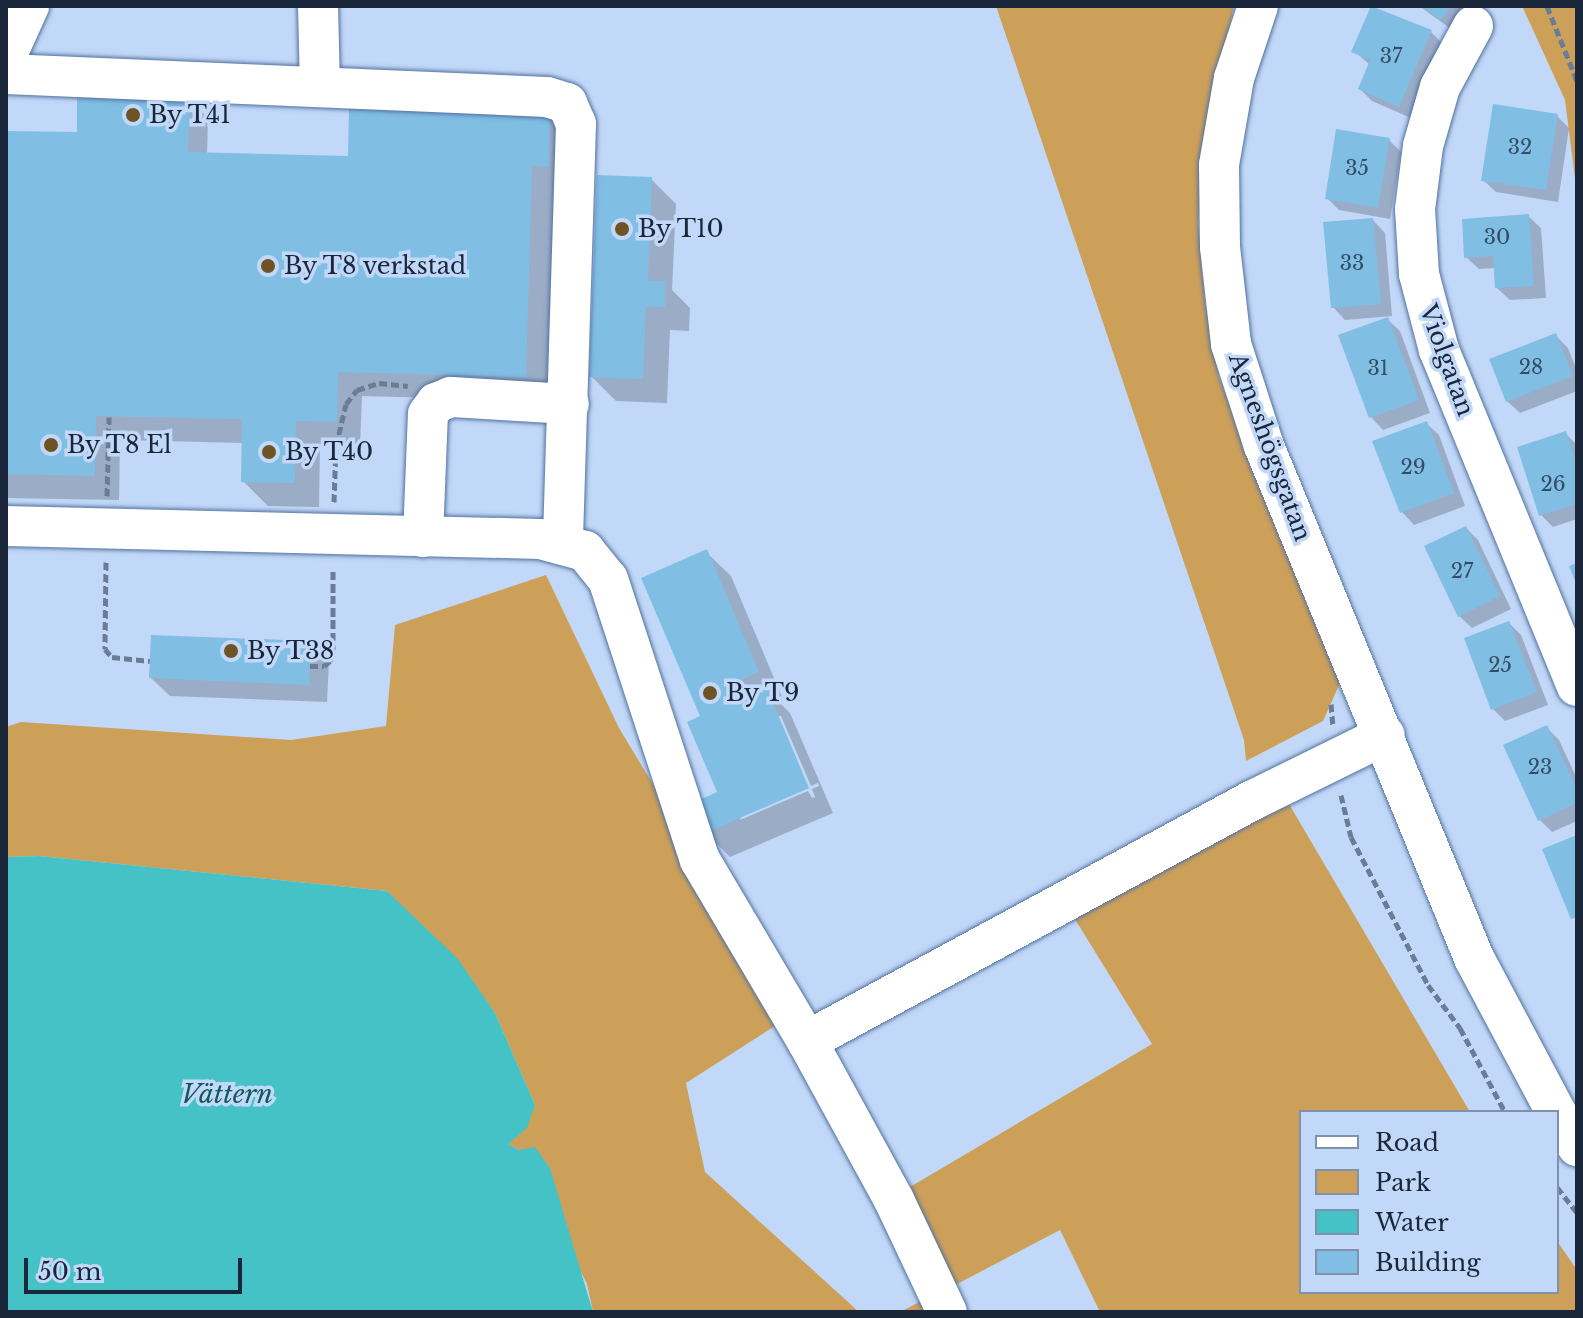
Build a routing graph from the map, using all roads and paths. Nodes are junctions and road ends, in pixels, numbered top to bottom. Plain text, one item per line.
1 (29, 6) edge
2 (318, 6) edge
3 (1258, 6) edge
4 (1547, 6) edge
5 (1473, 26) dead end
6 (6, 57) edge
7 (6, 74) edge
8 (1577, 81) edge
9 (320, 87) junction
10 (569, 404) junction
11 (6, 526) edge
12 (423, 537) junction
13 (563, 543) junction
14 (1577, 686) edge
15 (1385, 735) junction
16 (1338, 758) junction
17 (807, 1041) junction
18 (1504, 1110) edge
19 (1554, 1110) edge
20 (1559, 1118) edge
21 (1577, 1146) edge
22 (1559, 1190) edge
23 (1577, 1213) edge
24 (947, 1312) edge

1 - 6 street
2 - 9 street
3 - 15 street, Agneshögsgatan
4 - 8 path
5 - 14 street, Violgatan
7 - 9 street
9 - 10 street
10 - 12 street
10 - 13 street
11 - 12 street
12 - 13 street
13 - 17 street
15 - 16 street
15 - 19 street, Agneshögsgatan
16 - 17 street
16 - 18 path
17 - 24 street
20 - 21 street, Agneshögsgatan
22 - 23 path

